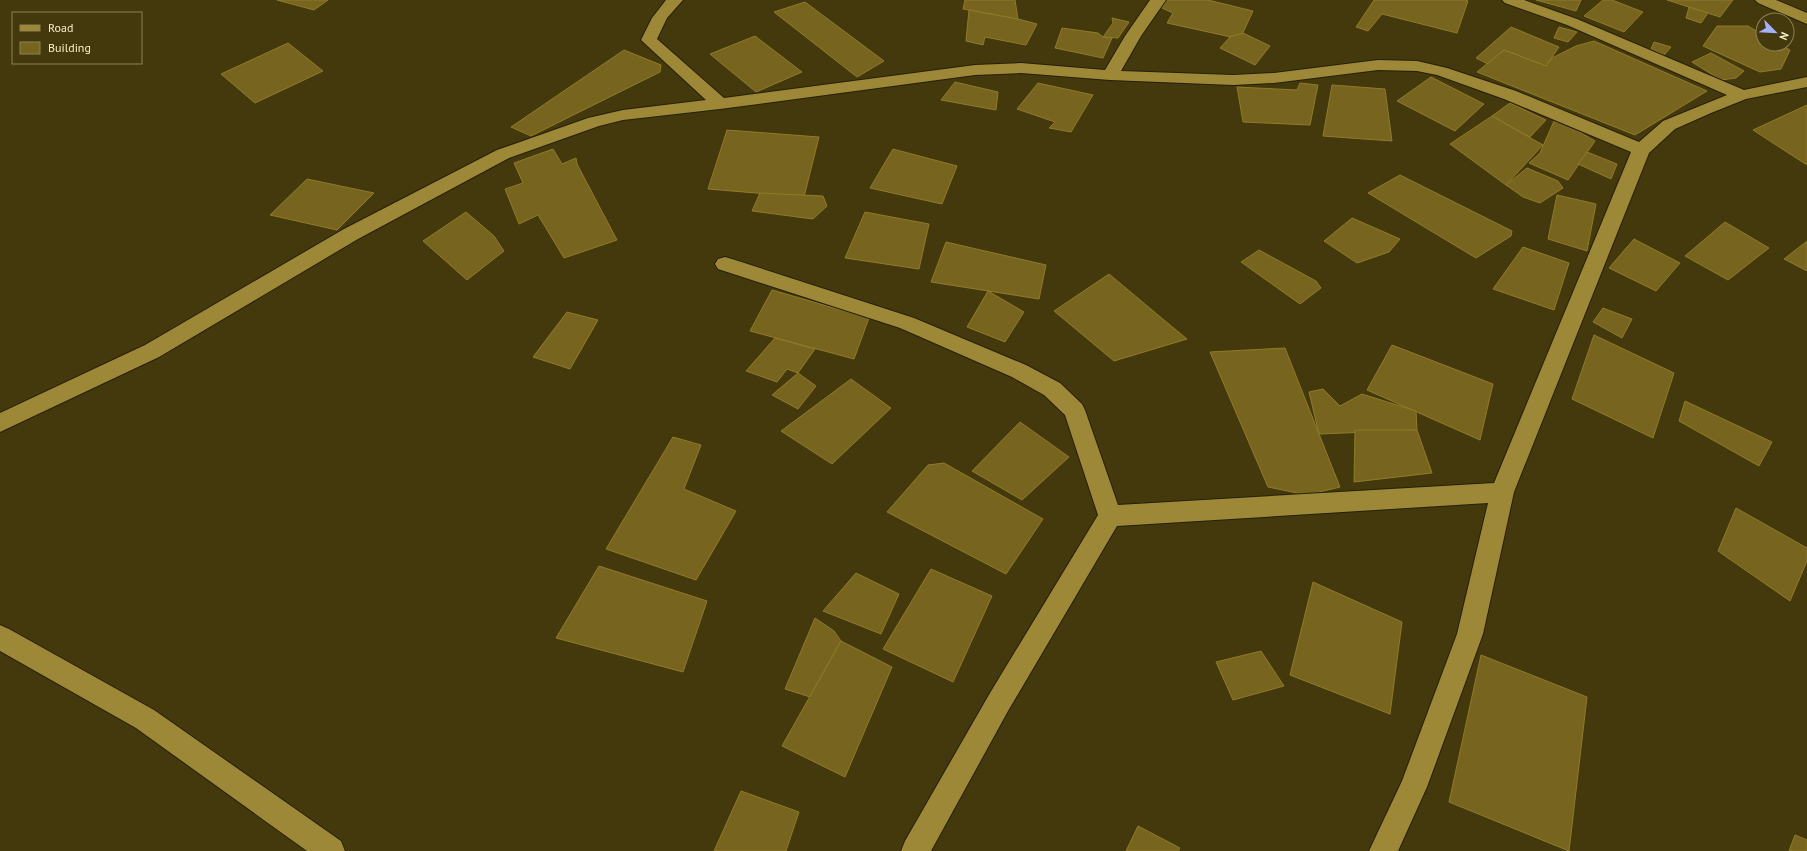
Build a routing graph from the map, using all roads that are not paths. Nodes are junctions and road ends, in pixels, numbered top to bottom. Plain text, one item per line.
1 (675, 0) edge
2 (1158, 0) edge
3 (1510, 0) edge
4 (1763, 0) edge
5 (1807, 19) edge
6 (1110, 75) junction
7 (1807, 82) edge
8 (1742, 95) junction
9 (720, 104) junction
10 (1641, 150) junction
11 (725, 264) dead end
12 (0, 423) edge
13 (1502, 492) junction
14 (1110, 516) junction
15 (0, 637) edge
16 (331, 851) edge
17 (915, 851) edge
18 (1382, 851) edge

1 - 9 street
2 - 6 street
3 - 8 street
4 - 5 street
6 - 9 street
6 - 10 street
7 - 8 street
8 - 10 street
9 - 12 street
10 - 13 street
11 - 14 street
13 - 14 street
13 - 18 street
14 - 17 street
15 - 16 street

